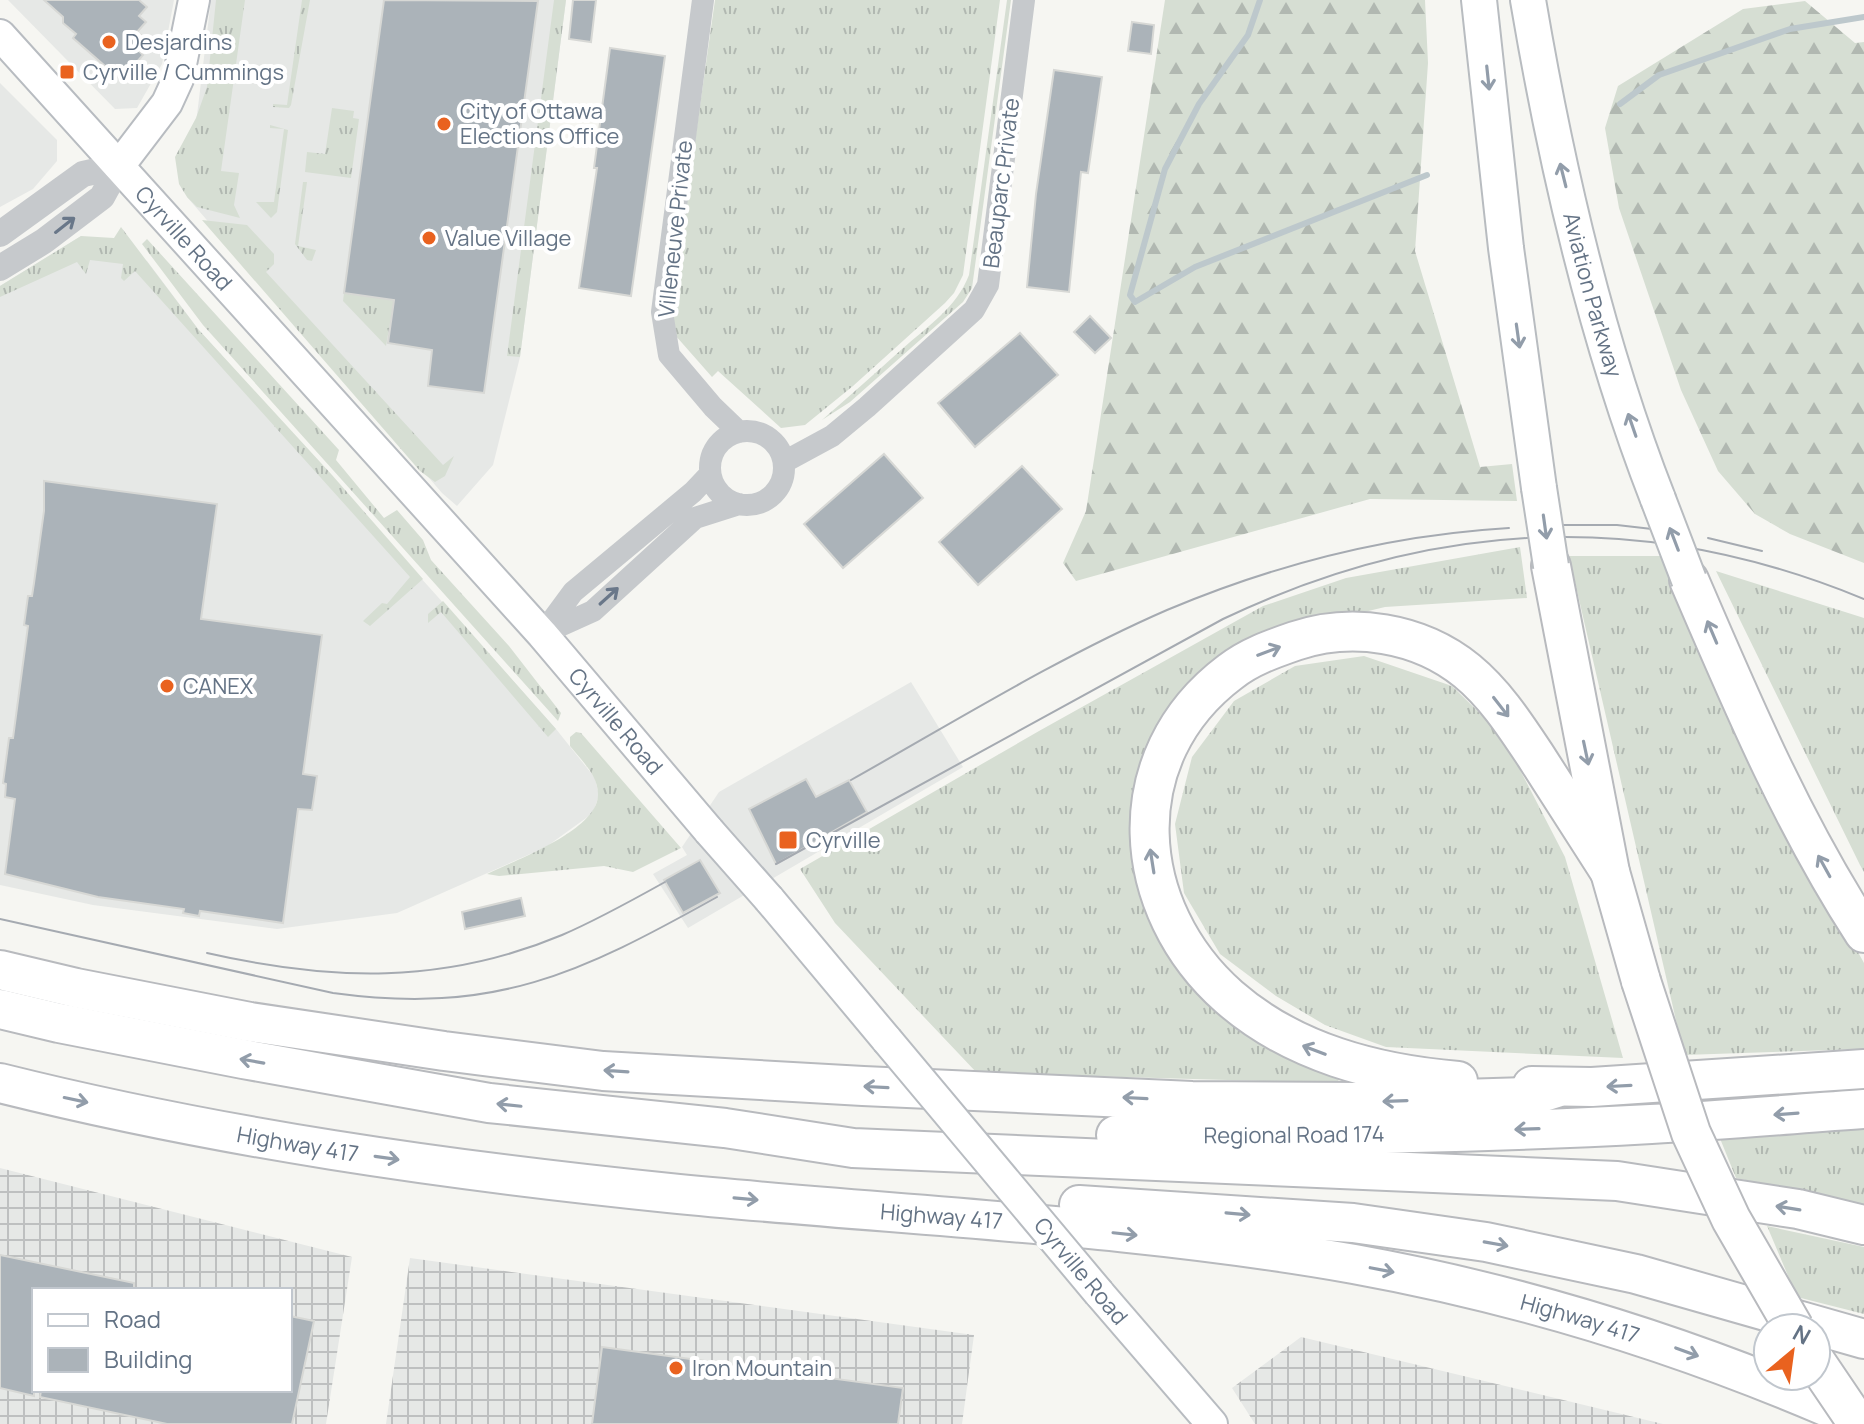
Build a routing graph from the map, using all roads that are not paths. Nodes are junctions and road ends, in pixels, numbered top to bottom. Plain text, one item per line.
1 (194, 0) edge
2 (703, 0) edge
3 (1024, 0) edge
4 (1479, 0) edge
5 (1528, 0) edge
6 (0, 35) edge
7 (119, 166) junction
8 (0, 234) edge
9 (0, 268) edge
10 (739, 432) junction
11 (784, 462) junction
12 (710, 474) junction
13 (739, 504) junction
14 (1551, 566) joint
15 (1689, 580) joint
16 (542, 634) junction
17 (1610, 872) junction
18 (1864, 933) edge
19 (0, 970) edge
20 (0, 1009) edge
21 (1864, 1069) edge
22 (0, 1083) edge
23 (1556, 1088) junction
24 (1864, 1109) edge
25 (725, 1128) junction
26 (880, 1210) junction
27 (1864, 1225) edge
28 (1785, 1312) edge
29 (1864, 1339) edge
30 (1832, 1386) edge
31 (1864, 1423) edge
32 (1212, 1424) edge
33 (1858, 1424) edge

1 - 7 main road
2 - 10 street, Villeneuve Private
3 - 11 street, Beauparc Private
4 -> 14 main road, bridge
15 -> 5 main road, Aviation Parkway, bridge
6 - 7 main road, Cyrville Road
7 - 8 street
9 -> 7 street
7 - 16 main road, Cyrville Road
10 - 11 street
10 - 12 street
11 - 13 street
12 - 13 street
12 - 16 street
16 -> 13 street
14 -> 17 highway
18 -> 15 highway
16 - 32 main road, Cyrville Road, bridge
23 -> 17 highway
17 - 28 highway, bridge
23 -> 19 highway
25 -> 20 highway
21 -> 23 highway
22 -> 26 highway, Highway 417
24 -> 25 highway, Regional Road 174
27 -> 25 highway
26 -> 29 highway
26 -> 31 highway, Highway 417
30 - 33 highway, bridge

